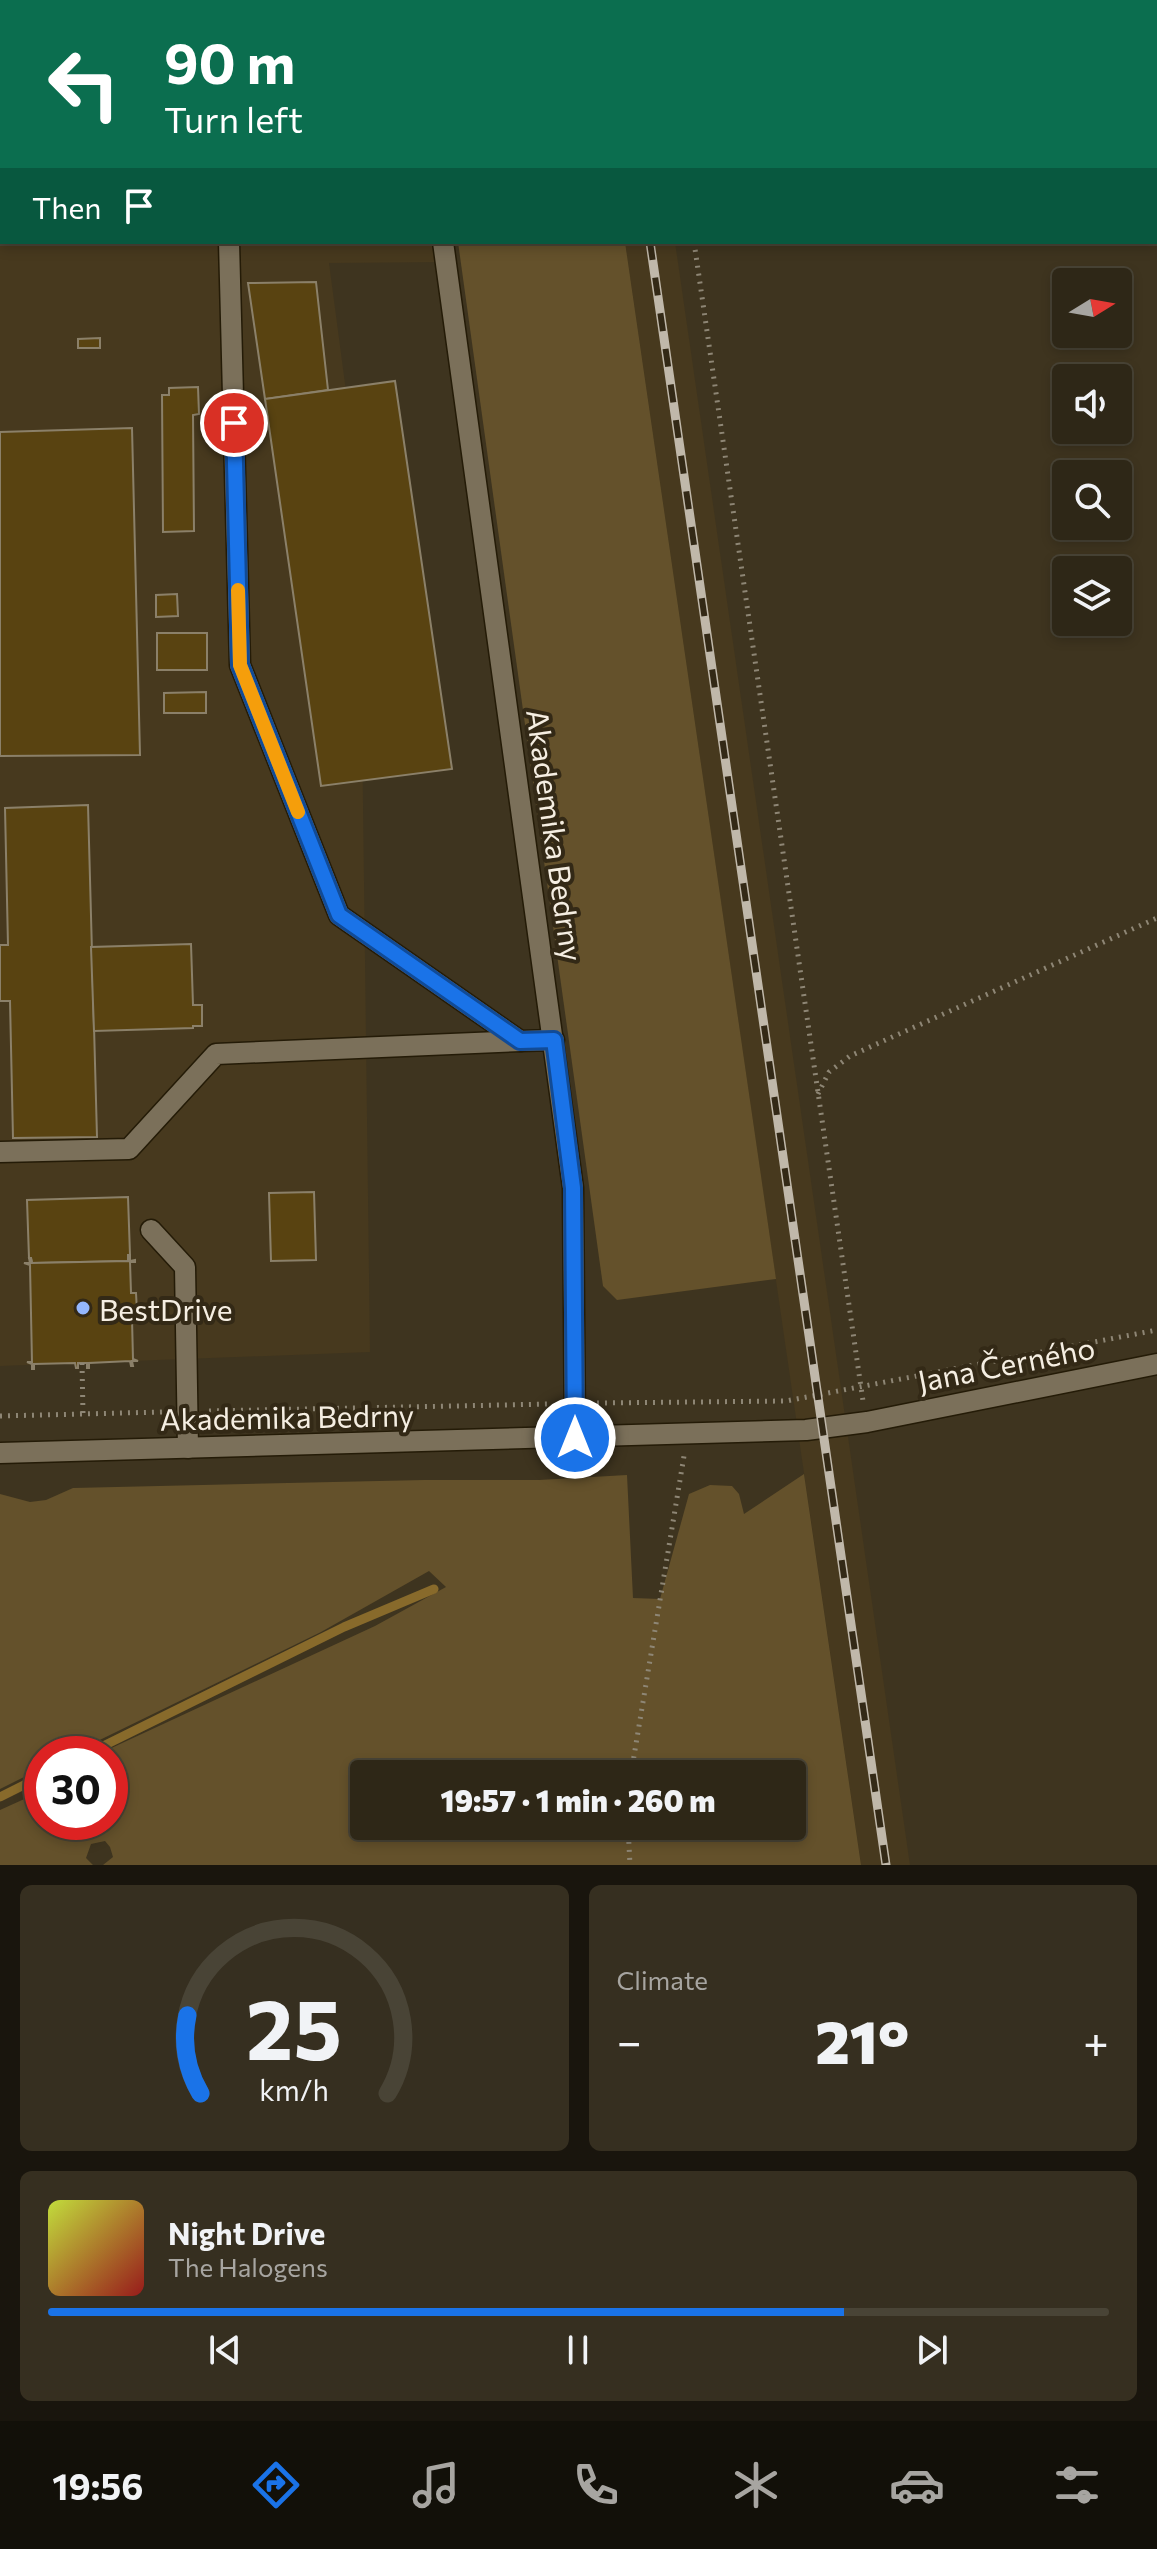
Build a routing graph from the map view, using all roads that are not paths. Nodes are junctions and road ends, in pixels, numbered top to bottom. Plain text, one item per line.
1 (229, 244) edge
2 (443, 244) edge
3 (554, 1040) junction
4 (520, 1041) junction
5 (0, 1152) edge
6 (151, 1230) dead end
7 (1157, 1364) edge
8 (806, 1430) joint
9 (575, 1438) junction
10 (188, 1448) junction
11 (0, 1453) edge

1 - 4 street
2 - 3 street, Akademika Bedrny
3 - 4 street
3 - 9 street, Akademika Bedrny
4 - 5 street
6 - 10 street
7 - 8 street, Jana Černého
8 - 9 street, Akademika Bedrny
9 - 10 street, Akademika Bedrny
10 - 11 street, Akademika Bedrny

